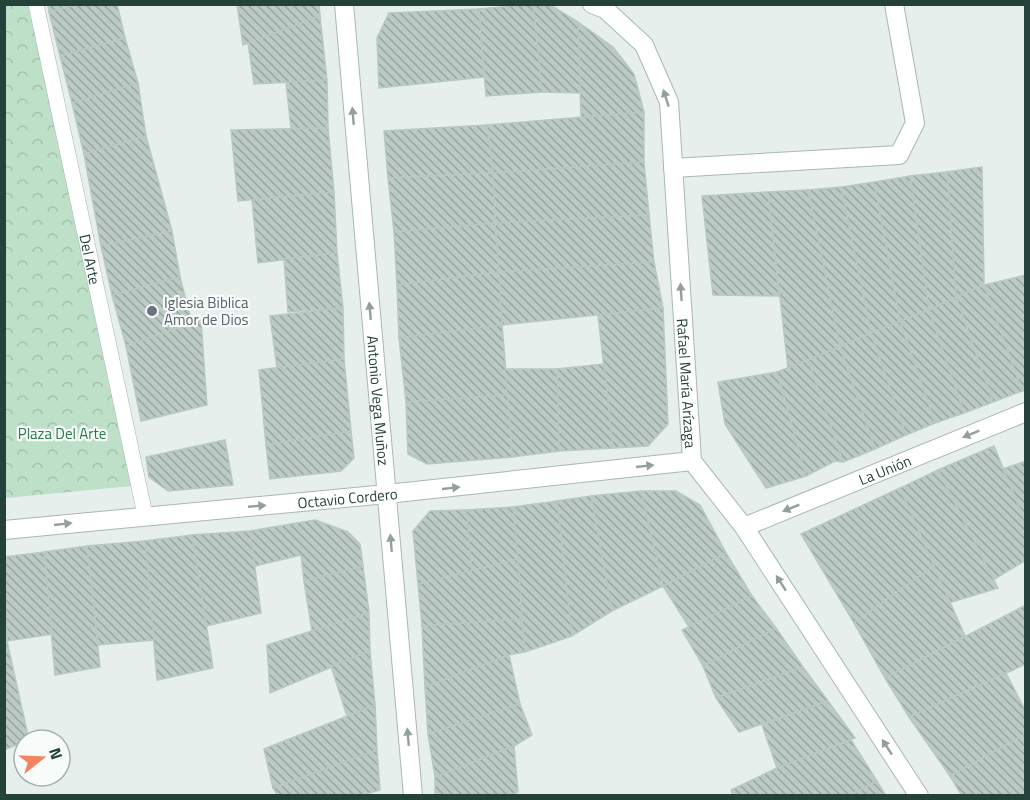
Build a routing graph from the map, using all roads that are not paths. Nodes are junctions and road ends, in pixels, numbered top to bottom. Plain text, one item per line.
1 (36, 4) edge
2 (344, 4) edge
3 (592, 4) edge
4 (894, 4) edge
5 (673, 168) junction
6 (1026, 412) edge
7 (692, 461) junction
8 (387, 495) junction
9 (145, 515) junction
10 (744, 527) junction
11 (4, 530) edge
12 (412, 795) edge
13 (919, 795) edge

1 - 9 lane, Del Arte
8 -> 2 street, Antonio Vega Muñoz
5 -> 3 street, Rafael María Arízaga
4 - 5 street
7 -> 5 street, Rafael María Arízaga
6 -> 10 street, La Unión
8 -> 7 street, Octavio Cordero
7 - 10 street, Rafael María Arízaga
9 -> 8 street, Octavio Cordero
12 -> 8 street, Antonio Vega Muñoz
11 -> 9 street, Octavio Cordero
13 -> 10 street, Rafael María Arízaga

